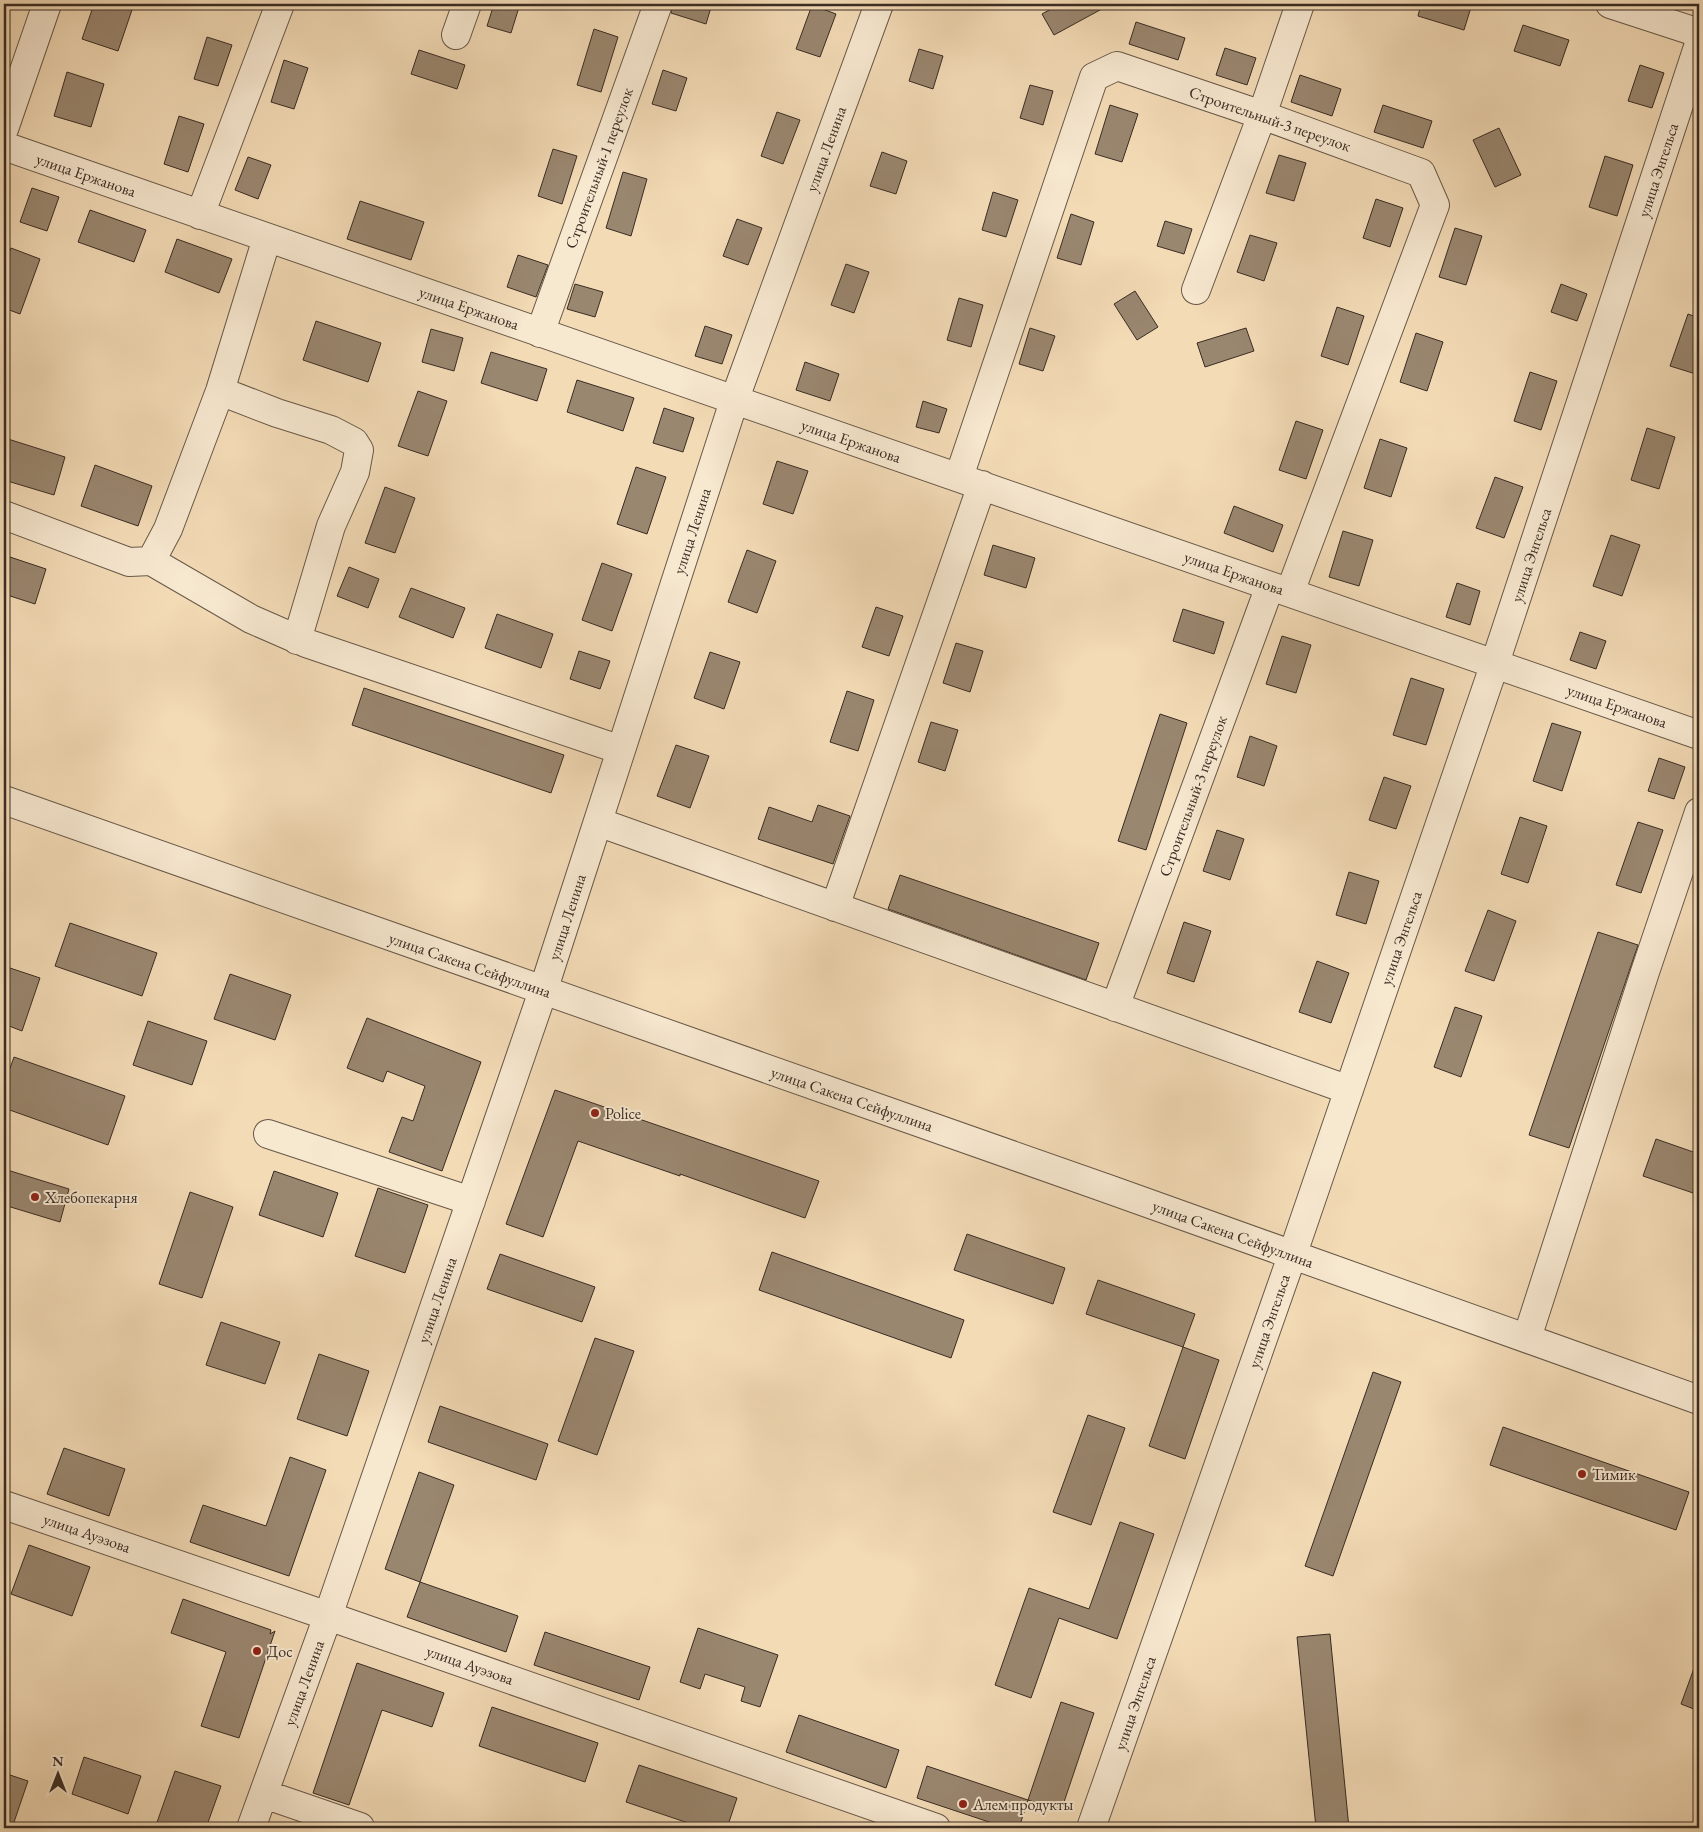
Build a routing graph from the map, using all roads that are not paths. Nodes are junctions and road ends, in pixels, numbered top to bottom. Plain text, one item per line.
1 (48, 4) edge
2 (280, 4) edge
3 (467, 4) edge
4 (658, 4) edge
5 (879, 4) edge
6 (1300, 4) edge
7 (1610, 4) edge
8 (1699, 33) edge
9 (456, 35) dead end
10 (1699, 44) edge
11 (1262, 115) junction
12 (4, 129) edge
13 (4, 146) edge
14 (200, 215) junction
15 (267, 238) junction
16 (1196, 290) dead end
17 (540, 333) junction
18 (220, 391) junction
19 (734, 401) junction
20 (970, 481) junction
21 (4, 515) edge
22 (151, 560) junction
23 (1280, 589) junction
24 (297, 640) junction
25 (1495, 663) junction
26 (1699, 735) edge
27 (621, 750) junction
28 (4, 800) edge
29 (1699, 812) edge
30 (598, 822) junction
31 (835, 907) junction
32 (543, 991) junction
33 (1115, 1007) junction
34 (1349, 1090) junction
35 (268, 1134) dead end
36 (471, 1201) junction
37 (1292, 1256) junction
38 (1527, 1338) junction
39 (1699, 1400) edge
40 (4, 1505) edge
41 (328, 1616) junction
42 (264, 1794) junction
43 (360, 1827) edge
44 (251, 1828) edge
45 (936, 1828) edge
46 (1091, 1828) edge

1 - 12 street
2 - 14 street
3 - 9 street
4 - 17 street, Строительный-1 переулок
5 - 19 street, улица Ленина
6 - 11 street
7 - 8 street
10 - 25 street, улица Энгельса
11 - 16 street
11 - 20 street, Строительный-3 переулок
11 - 23 street, Строительный-3 переулок
13 - 14 street, улица Ержанова
14 - 15 street, улица Ержанова
15 - 17 street, улица Ержанова
15 - 18 street
17 - 19 street, улица Ержанова
18 - 22 street
18 - 24 street
19 - 20 street, улица Ержанова
19 - 27 street, улица Ленина
20 - 23 street, улица Ержанова
20 - 31 street, Строительный-3 переулок
21 - 22 street
22 - 24 street
23 - 25 street, улица Ержанова
23 - 33 street, Строительный-3 переулок
24 - 27 street
25 - 26 street, улица Ержанова
25 - 34 street, улица Энгельса
27 - 30 street, улица Ленина
28 - 32 street, улица Сакена Сейфуллина
29 - 38 street
30 - 31 street
30 - 32 street, улица Ленина
31 - 33 street
32 - 36 street, улица Ленина
32 - 37 street, улица Сакена Сейфуллина
33 - 34 street
34 - 37 street, улица Энгельса
35 - 36 street
36 - 41 street, улица Ленина
37 - 38 street, улица Сакена Сейфуллина
37 - 46 street, улица Энгельса
38 - 39 street, улица Сакена Сейфуллина
40 - 41 street, улица Ауэзова
41 - 42 street, улица Ленина
41 - 45 street, улица Ауэзова
42 - 43 street
42 - 44 street, улица Ленина

